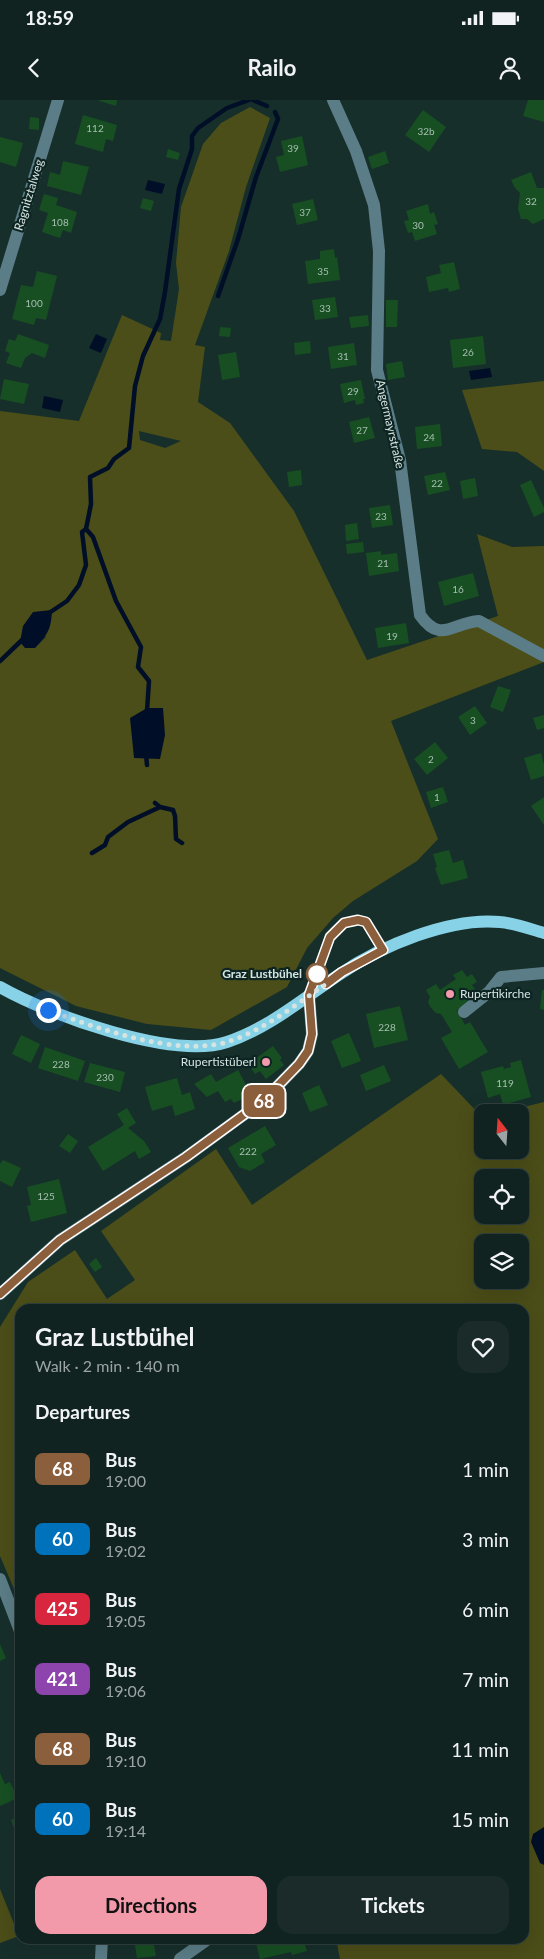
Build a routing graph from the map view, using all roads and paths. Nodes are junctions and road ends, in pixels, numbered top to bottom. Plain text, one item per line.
1 (58, 100) edge
2 (333, 100) edge
3 (0, 290) edge
4 (544, 656) edge
5 (544, 932) edge
6 (544, 973) edge
7 (0, 987) edge
8 (309, 995) junction
9 (464, 1012) dead end
10 (0, 1294) edge
11 (0, 1579) edge
12 (15, 1619) edge
13 (102, 1944) edge
14 (201, 1944) edge
15 (101, 1959) edge
16 (180, 1959) edge

1 - 3 street, Ragnitztalweg
2 - 4 street, Angermayrstraße
5 - 8 main road
6 - 9 street
7 - 8 main road
8 - 10 street
11 - 12 street
13 - 15 street
14 - 16 street

